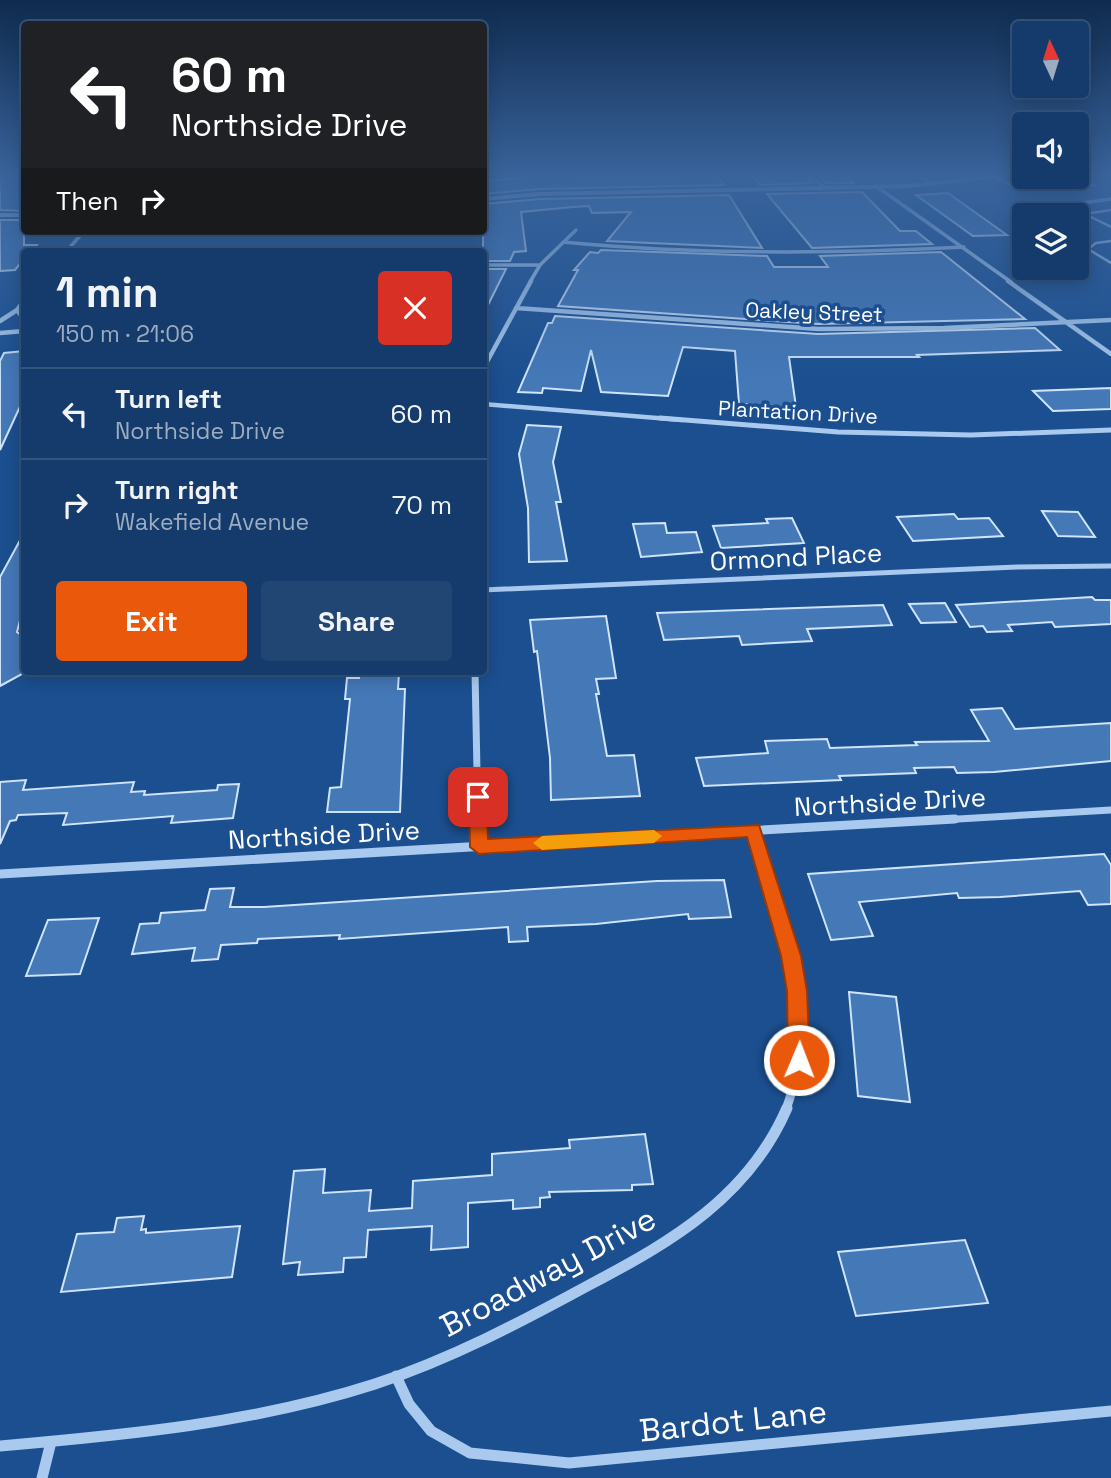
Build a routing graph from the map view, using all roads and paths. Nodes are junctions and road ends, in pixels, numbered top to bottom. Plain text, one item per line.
1 (562, 243) edge
2 (573, 243) edge
3 (958, 243) edge
4 (1096, 243) edge
5 (964, 247) junction
6 (1111, 263) edge
7 (487, 265) edge
8 (540, 265) junction
9 (21, 305) edge
10 (516, 308) junction
11 (17, 310) junction
12 (21, 315) edge
13 (1111, 320) edge
14 (0, 321) edge
15 (1068, 323) junction
16 (21, 331) edge
17 (0, 332) edge
18 (1111, 354) edge
19 (487, 362) edge
20 (487, 404) edge
21 (1111, 430) edge
22 (1111, 566) edge
23 (487, 590) edge
24 (475, 675) edge
25 (1111, 810) edge
26 (753, 830) junction
27 (479, 847) junction
28 (0, 874) edge
29 (397, 1376) junction
30 (1111, 1410) edge
31 (51, 1442) junction
32 (0, 1446) edge
33 (42, 1478) edge

1 - 8 street
2 - 5 street
3 - 5 street
4 - 6 lane
5 - 15 street
7 - 8 street
8 - 10 street
9 - 11 street
10 - 15 street, Oakley Street
10 - 19 street
11 - 12 street
11 - 14 street
13 - 15 street, Oakley Street
15 - 18 street
16 - 17 street
20 - 21 street, Plantation Drive
22 - 23 street, Ormond Place
24 - 27 street
25 - 26 street, Northside Drive
26 - 27 street, Northside Drive
26 - 29 street, Broadway Drive
27 - 28 street, Northside Drive
29 - 30 street, Bardot Lane
29 - 31 street, Broadway Drive
31 - 32 street, Broadway Drive
31 - 33 street

